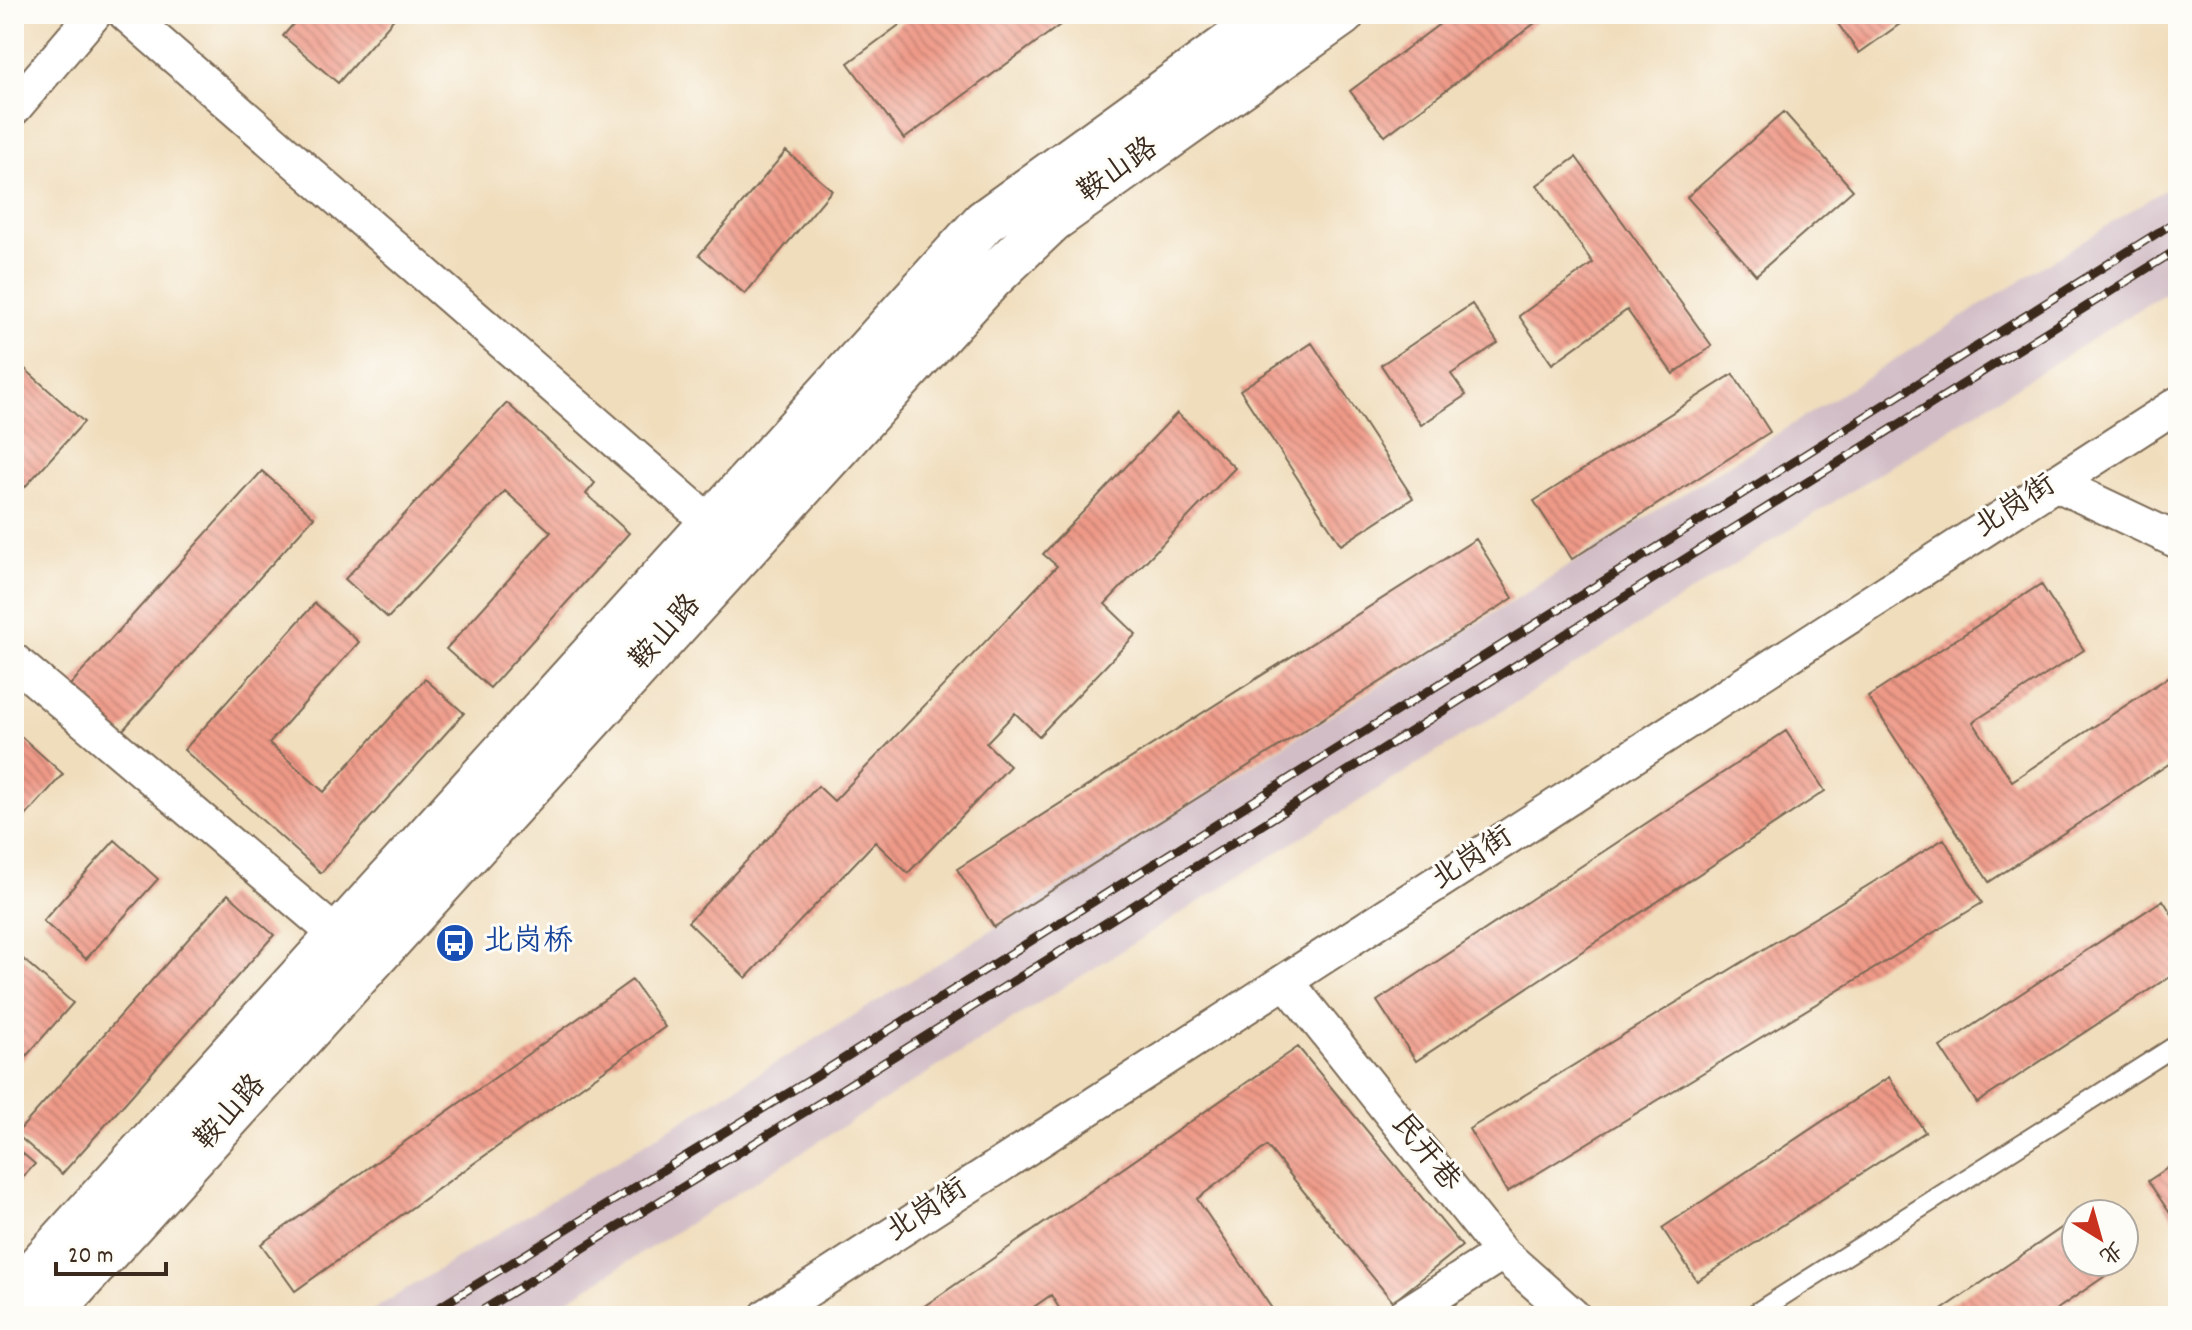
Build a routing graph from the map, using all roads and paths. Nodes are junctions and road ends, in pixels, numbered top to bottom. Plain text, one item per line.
1 (94, 14) edge
2 (126, 14) edge
3 (1272, 14) edge
4 (1342, 14) edge
5 (14, 108) edge
6 (2178, 404) edge
7 (2055, 483) junction
8 (727, 537) junction
9 (2178, 541) edge
10 (14, 661) edge
11 (338, 936) junction
12 (1286, 981) junction
13 (2178, 1044) edge
14 (1502, 1253) junction
15 (14, 1294) edge
16 (52, 1314) edge
17 (767, 1316) edge
18 (1403, 1316) edge
19 (1573, 1316) edge
20 (1751, 1316) edge

1 - 5 street
2 - 8 street
3 - 8 main road, 鞍山路
4 - 8 main road, 鞍山路
6 - 7 street, 北岗街
7 - 9 street
7 - 12 street, 北岗街
8 - 11 main road, 鞍山路
8 - 16 main road, 鞍山路
10 - 11 street
11 - 15 main road, 鞍山路
12 - 14 street, 民开巷
12 - 17 street, 北岗街
13 - 20 lane
14 - 18 street
14 - 19 street, 民开巷

